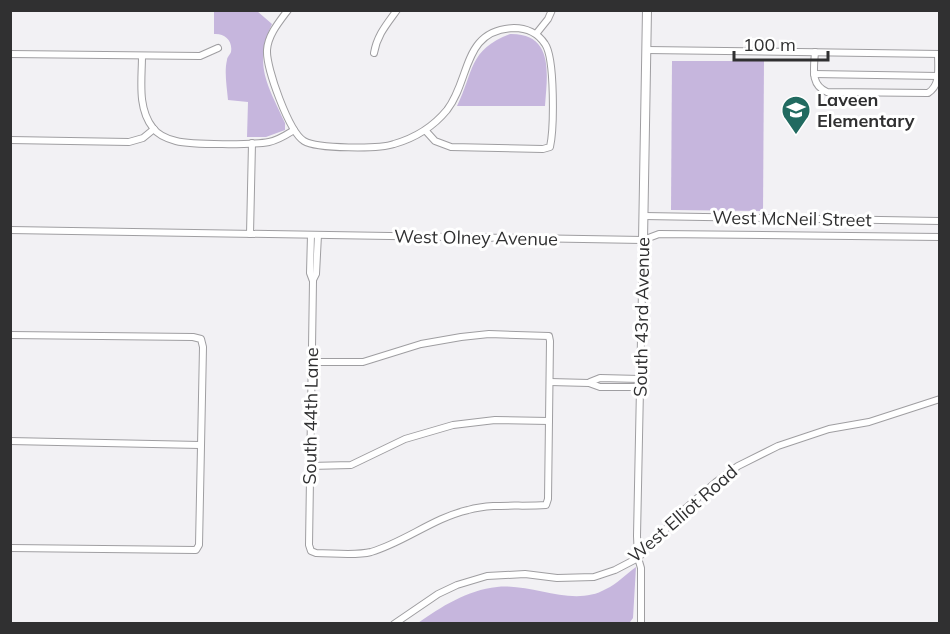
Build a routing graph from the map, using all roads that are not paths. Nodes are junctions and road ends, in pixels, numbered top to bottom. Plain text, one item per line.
1 (288, 10) edge
2 (397, 10) edge
3 (552, 10) edge
4 (647, 10) edge
5 (536, 34) junction
6 (218, 48) dead end
7 (647, 50) junction
8 (815, 52) junction
9 (374, 53) dead end
10 (10, 54) edge
11 (938, 54) edge
12 (142, 56) junction
13 (814, 74) junction
14 (938, 76) junction
15 (154, 129) junction
16 (294, 130) junction
17 (425, 130) junction
18 (10, 140) edge
19 (252, 143) junction
20 (644, 216) junction
21 (939, 221) edge
22 (10, 230) edge
23 (250, 234) junction
24 (314, 235) junction
25 (939, 237) edge
26 (643, 240) junction
27 (10, 335) edge
28 (312, 362) junction
29 (612, 378) junction
30 (640, 379) junction
31 (550, 382) junction
32 (589, 383) junction
33 (612, 387) junction
34 (640, 387) junction
35 (939, 399) edge
36 (549, 421) junction
37 (10, 441) edge
38 (200, 445) junction
39 (310, 466) junction
40 (10, 548) edge
41 (638, 558) junction
42 (394, 624) edge
43 (641, 624) edge

1 - 16 street
2 - 9 street
3 - 5 street
4 - 7 street, South 43rd Avenue
5 - 17 street
5 - 17 street
6 - 12 street
7 - 8 street
7 - 20 street, South 43rd Avenue
8 - 11 street
8 - 13 street
10 - 12 street
11 - 14 street
12 - 15 street
13 - 14 street
13 - 14 street
15 - 18 street
15 - 19 street
16 - 17 street
16 - 19 street
19 - 23 street
20 - 21 street, West McNeil Street
20 - 26 street, South 43rd Avenue
22 - 23 street, West Olney Avenue
23 - 24 street, West Olney Avenue
24 - 26 street, West Olney Avenue
24 - 28 street, South 44th Lane
25 - 26 street, West Olney Avenue
26 - 30 street, South 43rd Avenue
27 - 38 street
28 - 31 street
28 - 39 street, South 44th Lane
29 - 30 street
29 - 32 street
29 - 33 street
30 - 34 street, South 43rd Avenue
31 - 32 street
31 - 36 street
32 - 33 street
33 - 34 street
34 - 41 street, South 43rd Avenue
35 - 41 street, West Elliot Road
36 - 39 street
36 - 39 street, South 44th Lane
37 - 38 street
38 - 40 street
41 - 42 street, West Elliot Road
41 - 43 street, South 43rd Avenue

